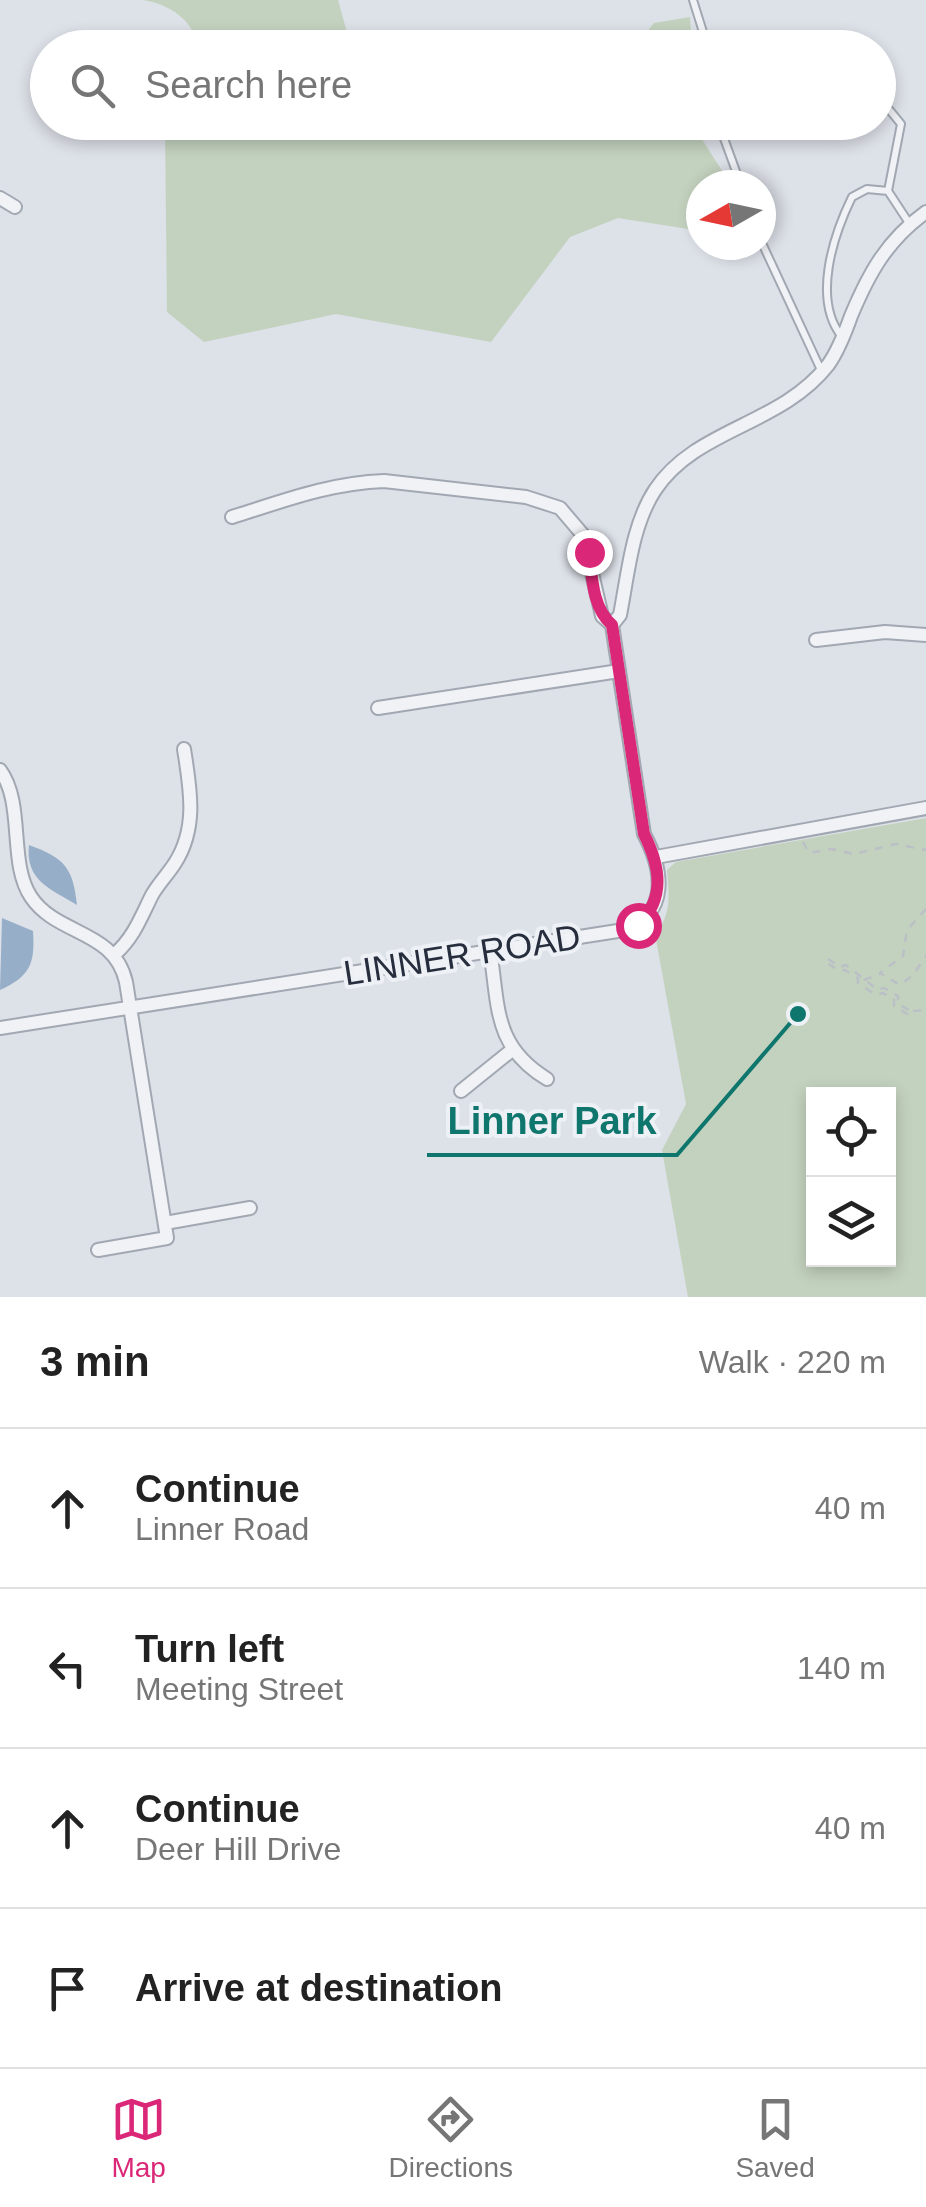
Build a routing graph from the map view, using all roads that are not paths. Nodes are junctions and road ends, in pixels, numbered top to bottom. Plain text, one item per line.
1 (693, 0) edge
2 (702, 30) edge
3 (896, 118) edge
4 (725, 140) edge
5 (736, 170) edge
6 (888, 191) junction
7 (0, 198) edge
8 (15, 207) dead end
9 (926, 212) edge
10 (910, 224) junction
11 (770, 260) edge
12 (842, 338) junction
13 (822, 372) junction
14 (232, 517) dead end
15 (612, 625) junction
16 (926, 635) edge
17 (816, 640) dead end
18 (619, 672) junction
19 (378, 708) dead end
20 (184, 749) dead end
21 (0, 770) edge
22 (926, 808) edge
23 (656, 857) junction
24 (490, 950) junction
25 (115, 954) junction
26 (129, 1009) junction
27 (0, 1028) edge
28 (512, 1050) junction
29 (546, 1079) dead end
30 (461, 1091) dead end
31 (250, 1208) dead end
32 (164, 1223) junction
33 (98, 1250) dead end

1 - 2 lane
3 - 6 lane
4 - 5 lane
6 - 10 lane
6 - 12 lane
7 - 8 street
9 - 10 street
10 - 12 street
11 - 13 lane
12 - 13 street
13 - 15 street
14 - 15 street
15 - 18 street
16 - 17 street
18 - 19 street
18 - 23 street
20 - 25 street
21 - 25 street
22 - 23 street
23 - 24 street, LINNER ROAD
24 - 26 street, LINNER ROAD
24 - 28 street
25 - 26 street
26 - 27 street, LINNER ROAD
26 - 32 street
28 - 29 street
28 - 30 street
31 - 32 street
32 - 33 street

